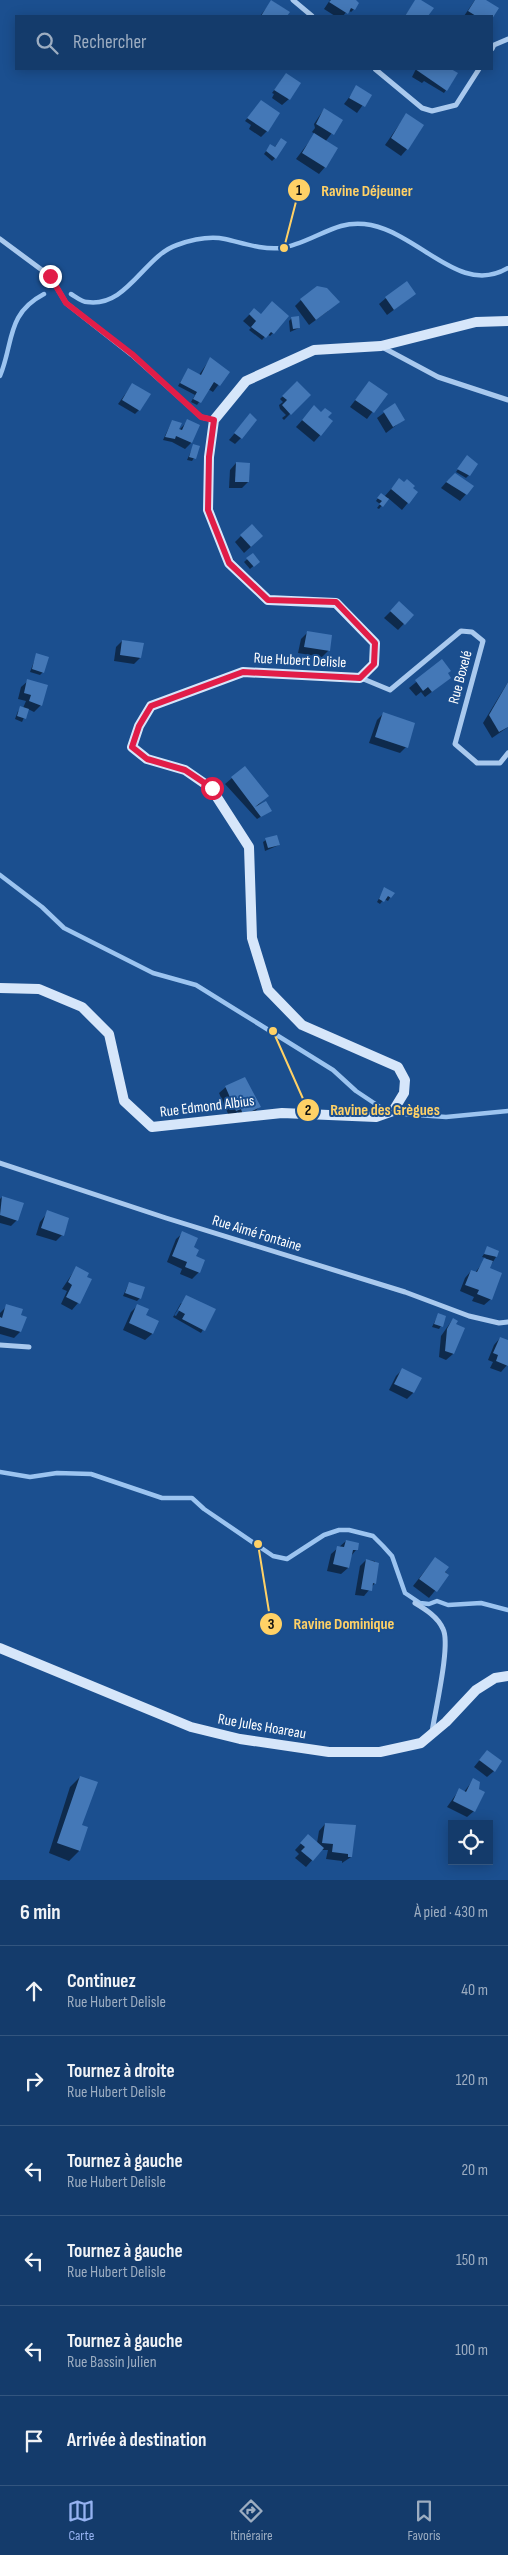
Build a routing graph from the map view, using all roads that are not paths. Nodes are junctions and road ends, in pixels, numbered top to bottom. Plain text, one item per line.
1 (293, 0) edge
2 (311, 15) edge
3 (508, 39) edge
4 (493, 47) edge
5 (376, 70) edge
6 (478, 70) edge
7 (0, 239) edge
8 (508, 321) edge
9 (381, 346) junction
10 (508, 400) edge
11 (214, 420) junction
12 (360, 678) junction
13 (508, 753) edge
14 (0, 988) edge
15 (376, 1117) joint
16 (0, 1164) edge
17 (508, 1322) edge
18 (0, 1345) edge
19 (29, 1347) dead end
20 (415, 1603) dead end
21 (0, 1648) edge
22 (508, 1676) edge
23 (432, 1735) junction

1 - 2 street
3 - 4 street
5 - 6 street
7 - 11 street
8 - 9 main road
9 - 10 street
9 - 11 main road
11 - 12 main road, Rue Hubert Delisle
12 - 13 street, Rue Boxelé
12 - 15 main road, Rue Hubert Delisle
14 - 15 main road, Rue Edmond Albius
16 - 17 street, Rue Aimé Fontaine
18 - 19 street
20 - 23 street
21 - 23 main road, Rue Jules Hoareau
22 - 23 main road, Rue Jules Hoareau

